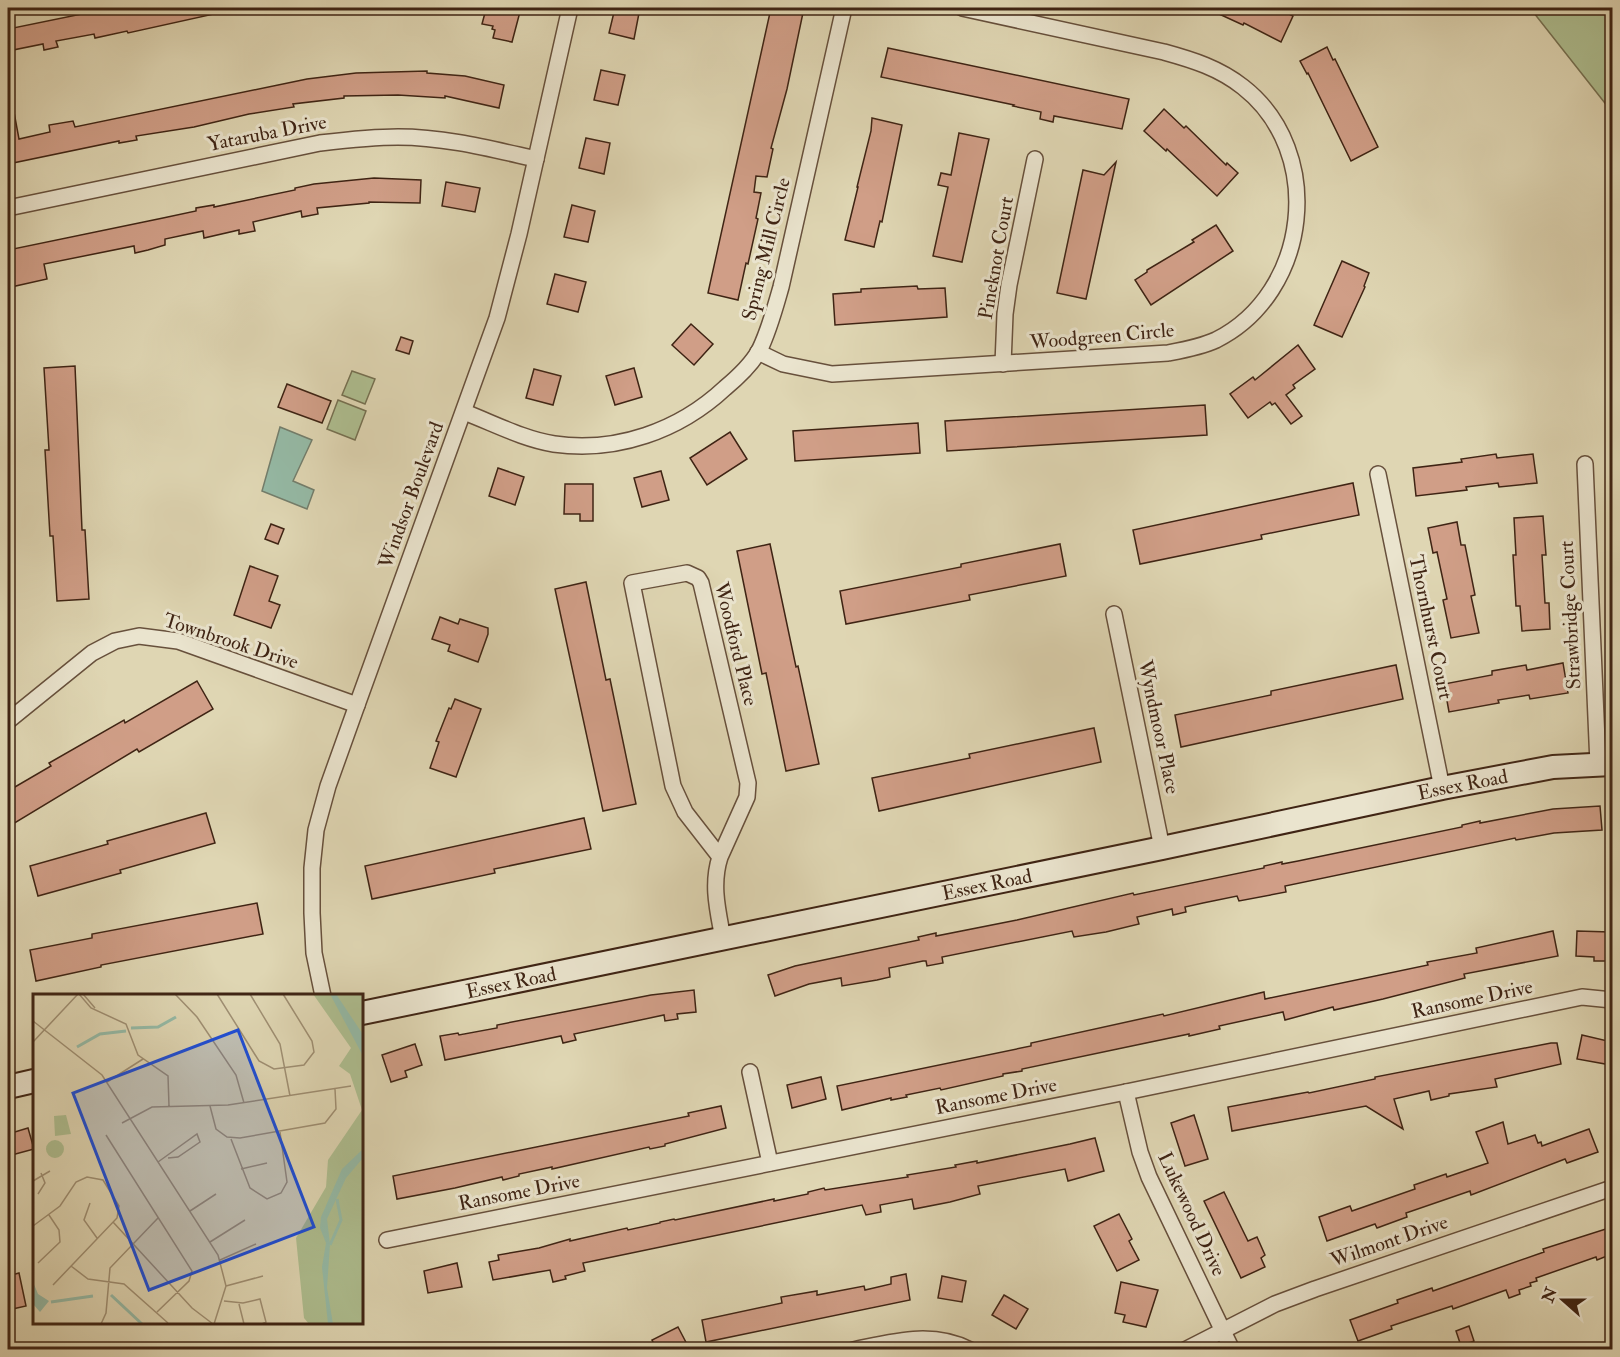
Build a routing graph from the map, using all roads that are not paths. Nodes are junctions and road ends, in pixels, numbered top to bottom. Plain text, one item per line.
1 (570, 8) edge
2 (844, 8) edge
3 (962, 8) edge
4 (536, 159) junction
5 (1035, 159) dead end
6 (8, 208) edge
7 (758, 352) junction
8 (1003, 364) junction
9 (464, 412) junction
10 (1585, 464) dead end
11 (1378, 474) dead end
12 (1114, 614) dead end
13 (357, 705) junction
14 (8, 721) edge
15 (1605, 764) edge
16 (1442, 788) junction
17 (1162, 848) junction
18 (720, 857) junction
19 (723, 939) junction
20 (323, 994) edge
21 (1612, 1000) edge
22 (363, 1013) edge
23 (750, 1072) dead end
24 (33, 1081) edge
25 (8, 1083) edge
26 (1126, 1092) junction
27 (770, 1163) junction
28 (1612, 1188) edge
29 (387, 1240) dead end
30 (1223, 1331) junction
31 (853, 1350) edge
32 (970, 1350) edge
33 (1185, 1350) edge
34 (1232, 1350) edge

1 - 4 street, Windsor Boulevard
2 - 7 street, Spring Mill Circle
3 - 8 street, Woodgreen Circle
4 - 6 street, Yataruba Drive
4 - 9 street, Windsor Boulevard
5 - 8 street, Pineknot Court
7 - 8 street, Woodgreen Circle
7 - 9 street, Spring Mill Circle
9 - 13 street, Windsor Boulevard
10 - 15 street, Strawbridge Court
11 - 16 street, Thornhurst Court
12 - 17 street, Wyndmoor Place
13 - 14 street, Townbrook Drive
13 - 20 street, Windsor Boulevard
15 - 16 street, Essex Road
16 - 17 street, Essex Road
17 - 19 street, Essex Road
18 - 18 street, Woodford Place
18 - 19 street, Woodford Place
19 - 22 street, Essex Road
21 - 26 street, Ransome Drive
23 - 27 street
24 - 25 street
26 - 27 street, Ransome Drive
26 - 30 street, Lukewood Drive
27 - 29 street, Ransome Drive
28 - 30 street, Wilmont Drive
30 - 33 street, Wilmont Drive
30 - 34 street, Lukewood Drive
31 - 32 street

